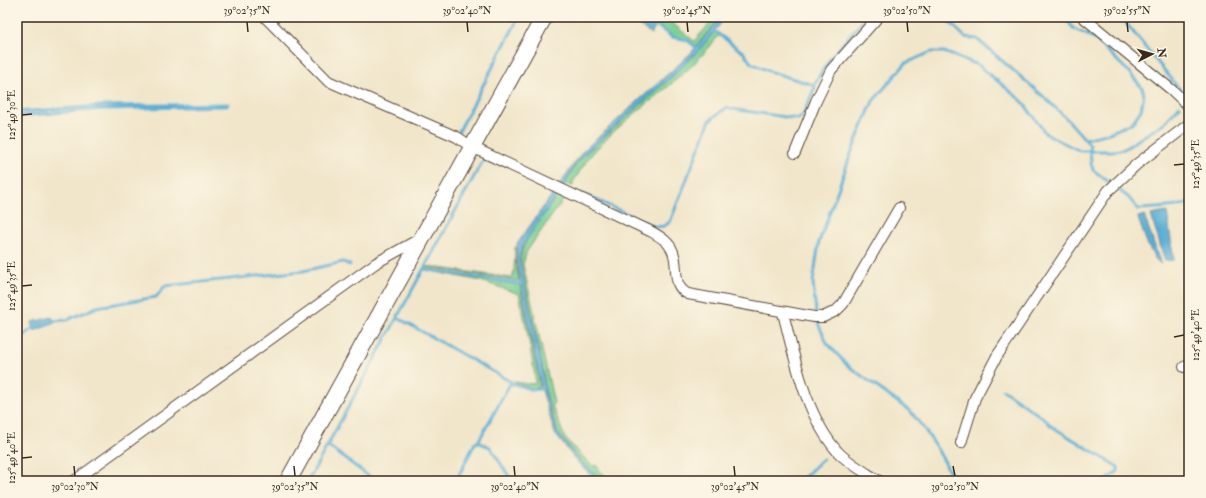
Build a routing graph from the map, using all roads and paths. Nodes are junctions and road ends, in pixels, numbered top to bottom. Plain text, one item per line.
1 (266, 17) edge
2 (544, 17) edge
3 (878, 17) edge
4 (1083, 17) edge
5 (1189, 106) edge
6 (1189, 124) edge
7 (472, 147) junction
8 (795, 153) dead end
9 (899, 208) dead end
10 (422, 237) junction
11 (783, 313) junction
12 (961, 443) dead end
13 (74, 481) edge
14 (288, 481) edge
15 (879, 481) edge

1 - 7 street
2 - 7 main road
3 - 8 street
4 - 5 street
6 - 12 street
7 - 10 main road
7 - 11 street
9 - 11 street
10 - 13 street
10 - 14 main road
11 - 15 street

